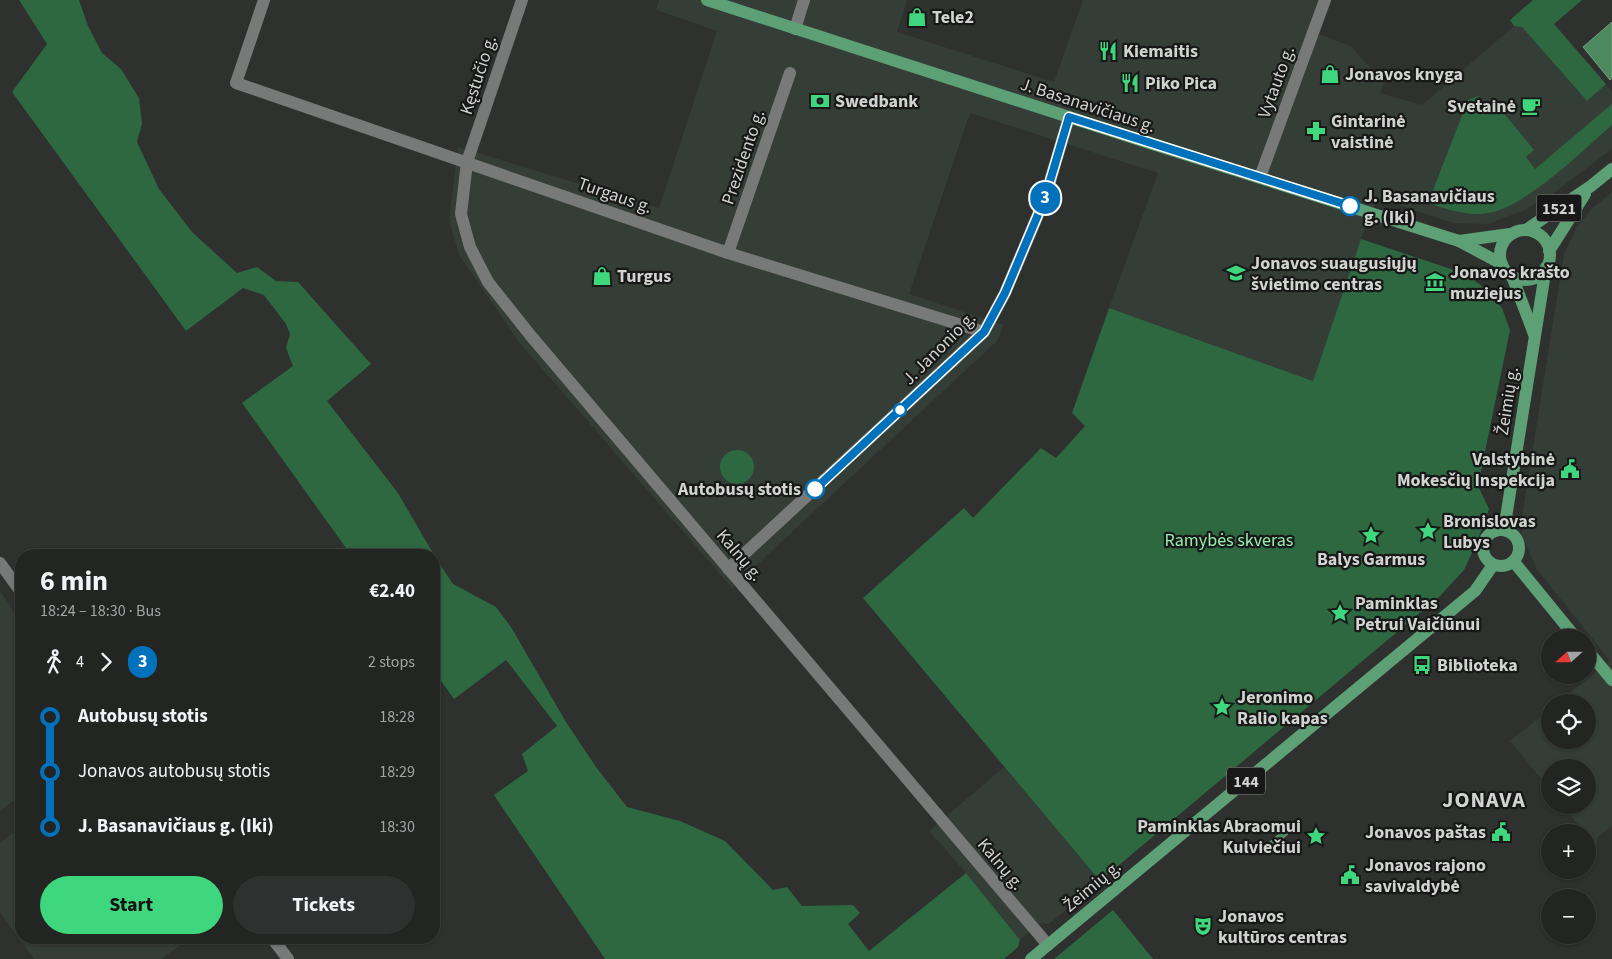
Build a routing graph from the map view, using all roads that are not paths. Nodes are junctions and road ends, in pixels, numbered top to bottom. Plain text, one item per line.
1 (264, 0) edge
2 (522, 0) edge
3 (707, 0) edge
4 (804, 0) edge
5 (1325, 0) edge
6 (795, 29) junction
7 (790, 72) dead end
8 (1069, 117) junction
9 (468, 162) junction
10 (1612, 169) edge
11 (1260, 177) junction
12 (1591, 186) junction
13 (1526, 230) junction
14 (1510, 234) junction
15 (1459, 241) junction
16 (1549, 251) junction
17 (728, 253) junction
18 (1502, 264) junction
19 (1546, 267) junction
20 (1512, 276) junction
21 (984, 332) junction
22 (1535, 336) junction
23 (1504, 530) junction
24 (1514, 562) junction
25 (0, 563) edge
26 (1493, 565) junction
27 (728, 569) junction
28 (15, 584) edge
29 (1569, 629) edge
30 (1596, 661) edge
31 (1612, 680) edge
32 (277, 944) edge
33 (1048, 945) junction
34 (288, 959) edge
35 (1031, 959) edge

1 - 9 street, Turgaus g.
2 - 9 street, Kęstučio g.
3 - 6 main road, J. Basanavičiaus g.
4 - 6 street
5 - 11 street, Vytauto g.
6 - 8 main road, J. Basanavičiaus g.
7 - 17 street, Prezidento g.
8 - 11 main road, J. Basanavičiaus g.
8 - 21 street, J. Janonio g.
9 - 17 street, Turgaus g.
9 - 27 street, Kalnų g.
10 - 12 main road, 1521
11 - 15 main road, J. Basanavičiaus g.
12 - 13 main road, 1521
12 - 16 main road, 1521
13 - 14 main road
13 - 16 main road
14 - 15 main road, J. Basanavičiaus g.
14 - 18 main road
15 - 18 main road, J. Basanavičiaus g.
16 - 19 main road
17 - 21 street, Turgaus g.
18 - 20 main road
19 - 20 main road
19 - 22 main road, Žeimių g.
20 - 22 main road
21 - 27 street, J. Janonio g.
22 - 23 main road, Žeimių g.
23 - 24 main road
23 - 26 main road
24 - 26 main road
24 - 29 main road
25 - 28 street
26 - 33 main road, Žeimių g. / 144
27 - 33 street, Kalnų g.
30 - 31 main road
32 - 34 street
33 - 35 main road, Žeimių g. / 144

